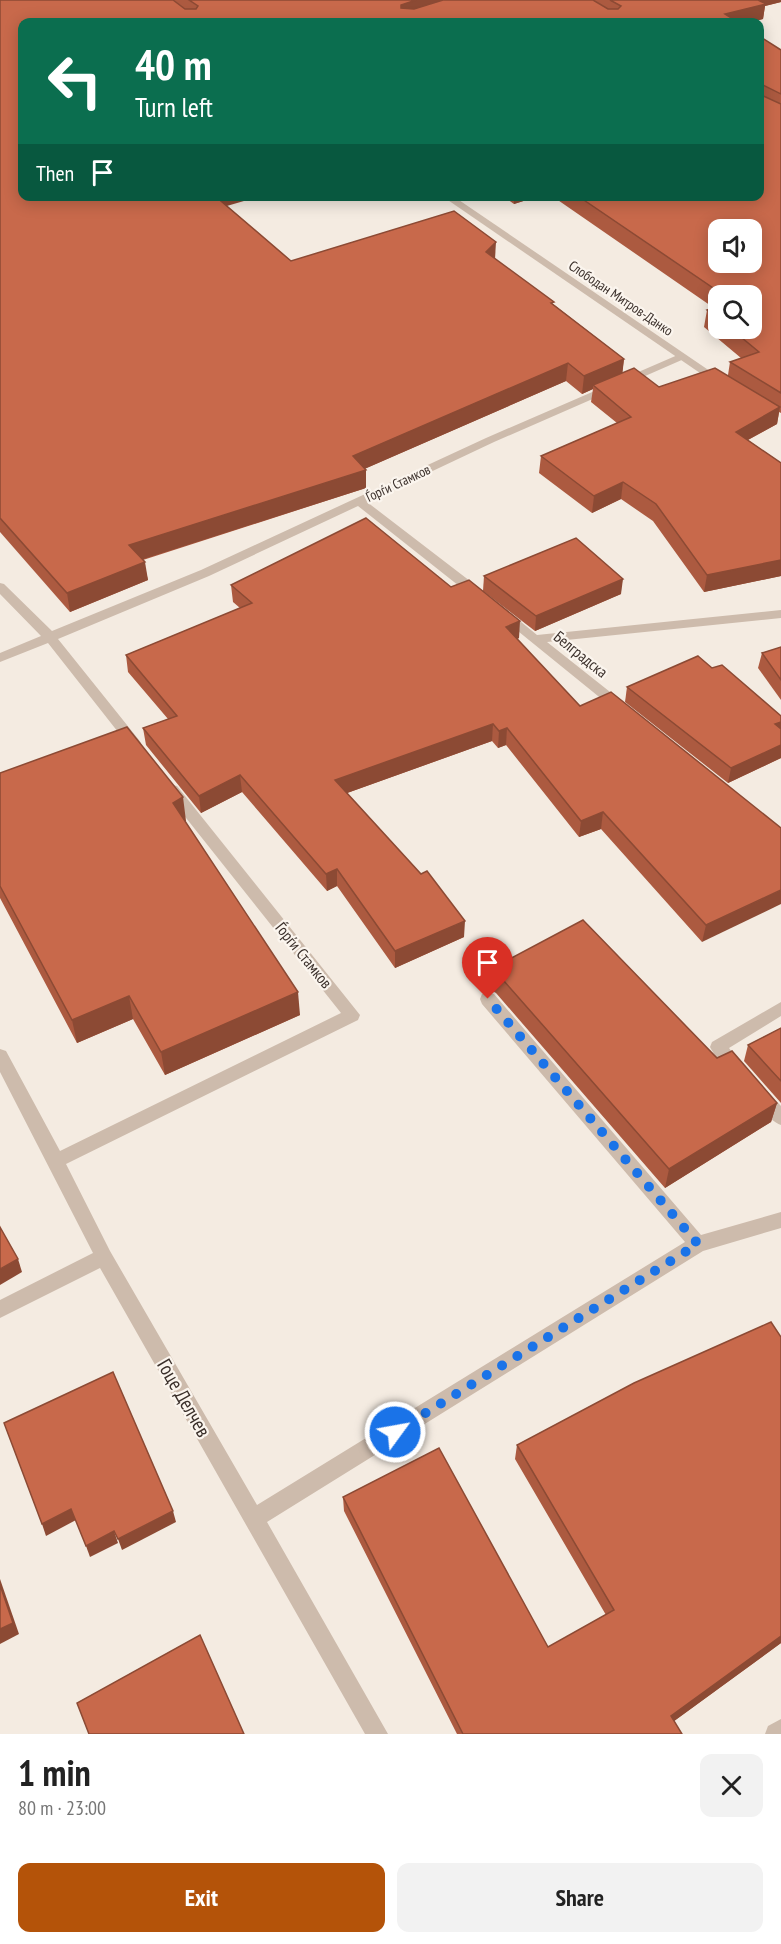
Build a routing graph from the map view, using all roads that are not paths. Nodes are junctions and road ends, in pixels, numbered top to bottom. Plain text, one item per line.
1 (453, 201) edge
2 (680, 357) junction
3 (730, 389) edge
4 (359, 501) junction
5 (0, 587) edge
6 (781, 614) edge
7 (50, 637) junction
8 (535, 639) junction
9 (0, 658) edge
10 (626, 712) edge
11 (146, 757) edge
12 (160, 776) edge
13 (488, 999) dead end
14 (781, 1008) edge
15 (0, 1056) edge
16 (781, 1118) edge
17 (56, 1161) junction
18 (781, 1220) edge
19 (698, 1244) junction
20 (104, 1257) junction
21 (0, 1309) edge
22 (254, 1519) junction
23 (781, 1730) edge
24 (377, 1734) edge
25 (776, 1734) edge

1 - 2 street, Слободан Митров-Данко
2 - 3 street, Слободан Митров-Данко
2 - 4 street, Ѓорѓи Стамков
4 - 7 street, Ѓорѓи Стамков
4 - 8 street, Белградска
5 - 7 street
6 - 8 street
7 - 9 street, Ѓорѓи Стамков
7 - 11 street
8 - 10 street, Белградска
12 - 17 street, Ѓорѓи Стамков
13 - 19 street
14 - 16 street
15 - 17 street, Гоце Делчев
17 - 20 street, Гоце Делчев
18 - 19 street
19 - 22 street
20 - 21 street
20 - 22 street, Гоце Делчев
22 - 24 street, Гоце Делчев
23 - 25 street

